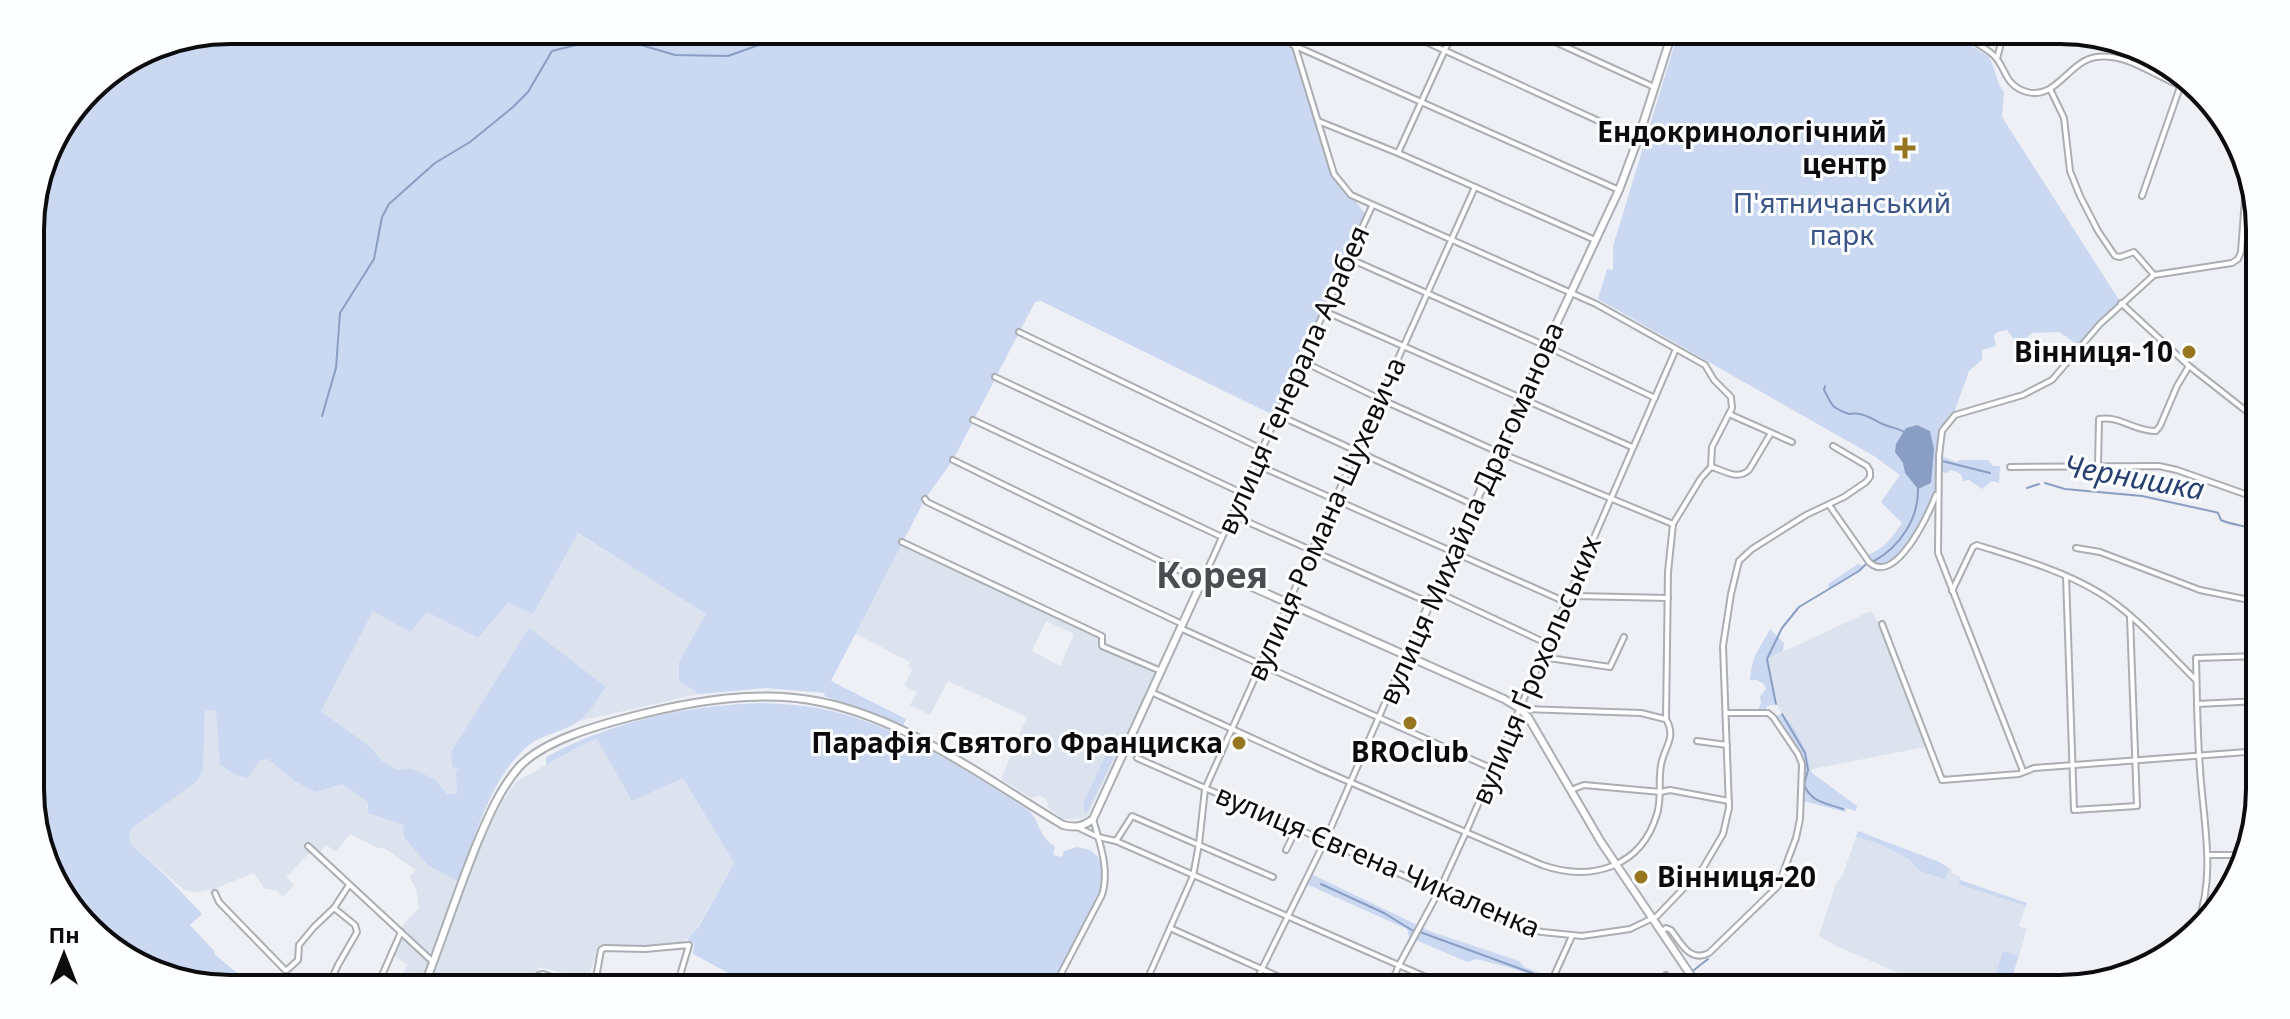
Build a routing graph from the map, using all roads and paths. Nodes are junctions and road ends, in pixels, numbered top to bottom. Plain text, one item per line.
1 (1432, 44) edge
2 (1448, 44) edge
3 (1560, 44) edge
4 (1668, 44) edge
5 (1975, 44) edge
6 (2001, 44) edge
7 (1293, 45) joint
8 (1445, 50) junction
9 (1997, 59) junction
10 (2133, 59) edge
11 (2136, 64) junction
12 (2176, 85) edge
13 (1654, 87) junction
14 (2180, 88) edge
15 (2050, 89) junction
16 (1422, 102) junction
17 (1317, 120) junction
18 (1638, 139) junction
19 (1398, 153) junction
20 (1475, 187) junction
21 (1619, 190) junction
22 (2142, 196) dead end
23 (1372, 206) junction
24 (2244, 209) edge
25 (1451, 240) junction
26 (1595, 240) junction
27 (1348, 258) junction
28 (2154, 275) junction
29 (1570, 294) junction
30 (1427, 295) junction
31 (2121, 303) junction
32 (1324, 311) junction
33 (1019, 332) dead end
34 (1546, 346) junction
35 (1403, 347) junction
36 (1676, 349) junction
37 (1302, 361) junction
38 (2189, 366) junction
39 (995, 377) dead end
40 (1655, 398) junction
41 (1380, 399) junction
42 (1522, 399) junction
43 (2246, 411) edge
44 (1729, 414) junction
45 (1278, 415) junction
46 (973, 420) dead end
47 (1771, 433) junction
48 (1792, 442) dead end
49 (1833, 446) dead end
50 (1632, 447) junction
51 (1262, 449) junction
52 (1357, 450) junction
53 (1498, 452) junction
54 (953, 460) dead end
55 (1255, 464) junction
56 (2098, 466) junction
57 (1711, 467) junction
58 (2010, 467) dead end
59 (1938, 491) junction
60 (1242, 493) junction
61 (2246, 495) edge
62 (1612, 497) junction
63 (925, 499) dead end
64 (1335, 500) junction
65 (1474, 505) junction
66 (1829, 505) junction
67 (1232, 515) junction
68 (1673, 524) junction
69 (1222, 537) junction
70 (902, 542) dead end
71 (2076, 548) dead end
72 (1312, 549) junction
73 (1453, 552) junction
74 (1208, 568) junction
75 (2066, 576) junction
76 (1234, 579) junction
77 (1199, 588) junction
78 (1435, 591) junction
79 (1952, 591) junction
80 (1567, 598) junction
81 (1668, 598) junction
82 (2246, 599) edge
83 (1288, 603) junction
84 (1430, 603) junction
85 (2130, 617) junction
86 (1882, 624) dead end
87 (1181, 626) junction
88 (1624, 637) dead end
89 (1548, 644) junction
90 (1406, 656) junction
91 (2246, 656) edge
92 (1542, 657) junction
93 (1261, 665) junction
94 (1161, 671) junction
95 (2197, 680) junction
96 (1151, 692) junction
97 (2246, 702) edge
98 (2197, 704) junction
99 (1521, 709) junction
100 (1726, 713) junction
101 (1379, 719) junction
102 (1666, 719) junction
103 (1232, 729) junction
104 (1697, 741) dead end
105 (1727, 746) junction
106 (2246, 752) edge
107 (2199, 755) junction
108 (1137, 758) dead end
109 (2134, 759) junction
110 (2072, 765) junction
111 (1493, 769) junction
112 (2023, 771) junction
113 (1351, 782) junction
114 (1205, 789) junction
115 (1571, 790) junction
116 (1661, 792) junction
117 (1729, 801) junction
118 (1093, 819) junction
119 (1077, 827) junction
120 (1297, 828) junction
121 (1466, 832) junction
122 (1098, 837) junction
123 (1116, 841) junction
124 (1325, 841) junction
125 (1199, 844) junction
126 (308, 846) dead end
127 (1286, 850) dead end
128 (2208, 855) junction
129 (2234, 855) edge
130 (1616, 864) junction
131 (1193, 876) junction
132 (1273, 877) dead end
133 (349, 885) junction
134 (1439, 891) junction
135 (215, 893) dead end
136 (334, 908) junction
137 (2203, 908) edge
138 (1289, 916) junction
139 (1653, 918) junction
140 (1170, 928) junction
141 (1662, 931) junction
142 (401, 932) junction
143 (1572, 936) junction
144 (433, 963) junction
145 (1399, 965) junction
146 (1262, 969) junction
147 (333, 975) edge
148 (382, 975) edge
149 (428, 975) edge
150 (597, 975) edge
151 (680, 975) edge
152 (1060, 975) edge
153 (1149, 975) edge
154 (1259, 975) edge
155 (1275, 975) edge
156 (1395, 975) edge
157 (1422, 975) edge
158 (1554, 975) edge
159 (1691, 975) edge

1 - 8 street
2 - 8 street
3 - 13 street
4 - 13 main road, вулиця Михайла Драгоманова
5 - 9 street
6 - 9 street
7 - 16 street
7 - 17 street, вулиця Генерала Арабея
8 - 16 street
8 - 18 street
9 - 15 street
10 - 11 street
11 - 12 street
11 - 15 street
13 - 18 main road, вулиця Михайла Драгоманова
14 - 22 street
15 - 28 street
16 - 19 street
16 - 21 street
17 - 19 street
17 - 23 street, вулиця Генерала Арабея
18 - 21 main road, вулиця Михайла Драгоманова
19 - 20 street
20 - 25 street, вулиця Романа Шухевича
20 - 26 street
21 - 26 main road, вулиця Михайла Драгоманова
23 - 25 street
23 - 27 street, вулиця Генерала Арабея
24 - 28 street
25 - 29 street
25 - 30 street, вулиця Романа Шухевича
26 - 29 main road, вулиця Михайла Драгоманова
27 - 30 street
27 - 32 street, вулиця Генерала Арабея
28 - 31 street
29 - 34 main road, вулиця Михайла Драгоманова
29 - 36 street
30 - 34 street
30 - 35 street, вулиця Романа Шухевича
31 - 38 street
31 - 59 street
32 - 35 street
32 - 37 street, вулиця Генерала Арабея
33 - 51 street
34 - 40 street
34 - 42 main road, вулиця Михайла Драгоманова
35 - 41 street, вулиця Романа Шухевича
35 - 42 street
36 - 40 street, вулиця Ґрохольських
36 - 44 street
37 - 41 street
37 - 45 street, вулиця Генерала Арабея
38 - 43 street
38 - 56 street
39 - 60 street
40 - 50 street, вулиця Ґрохольських
41 - 52 street, вулиця Романа Шухевича
41 - 53 street
42 - 50 street
42 - 53 main road, вулиця Михайла Драгоманова
44 - 47 street
44 - 57 street
45 - 51 street, вулиця Генерала Арабея
45 - 52 street
46 - 69 street
47 - 48 street
47 - 57 street
49 - 66 street, вулиця Євгена Чикаленка
50 - 62 street, вулиця Ґрохольських
51 - 55 street, вулиця Генерала Арабея
52 - 64 street, вулиця Романа Шухевича
52 - 65 street
53 - 62 street
53 - 65 main road, вулиця Михайла Драгоманова
54 - 77 street
55 - 60 street, вулиця Генерала Арабея
55 - 64 street
56 - 58 street
56 - 61 street
57 - 68 street
59 - 66 street
59 - 79 street
60 - 67 street, вулиця Генерала Арабея
62 - 68 street
62 - 80 street, вулиця Ґрохольських
63 - 87 street
64 - 72 street, вулиця Романа Шухевича
64 - 73 street
65 - 73 main road, вулиця Михайла Драгоманова
66 - 100 street, вулиця Євгена Чикаленка
67 - 69 street, вулиця Генерала Арабея
67 - 72 street
68 - 81 street
69 - 74 street, вулиця Генерала Арабея
70 - 94 street
71 - 82 street
72 - 83 street, вулиця Романа Шухевича
72 - 84 street
73 - 78 main road, вулиця Михайла Драгоманова
73 - 80 street
74 - 76 street
74 - 77 street, вулиця Генерала Арабея
75 - 79 street
75 - 85 street
75 - 110 street
76 - 77 main road
76 - 83 main road
77 - 87 main road
78 - 84 main road, вулиця Михайла Драгоманова
78 - 89 street
79 - 112 street
80 - 81 street
80 - 89 street, вулиця Ґрохольських
81 - 102 street
83 - 90 main road
83 - 93 street, вулиця Романа Шухевича
84 - 90 main road, вулиця Михайла Драгоманова
85 - 95 street
85 - 109 street
86 - 112 street
87 - 93 street
87 - 94 main road
88 - 92 street
89 - 92 street, вулиця Ґрохольських
90 - 99 main road
90 - 101 street, вулиця Михайла Драгоманова
91 - 95 street
92 - 99 street, вулиця Ґрохольських
93 - 101 street
93 - 103 street, вулиця Романа Шухевича
94 - 96 main road
95 - 98 street
96 - 103 street
96 - 118 main road
97 - 98 street
98 - 107 street
99 - 102 street
99 - 111 street, вулиця Ґрохольських
99 - 115 main road
100 - 105 street, вулиця Євгена Чикаленка
100 - 141 street
101 - 111 street
101 - 113 street, вулиця Михайла Драгоманова
102 - 116 street
103 - 113 street
103 - 114 street, вулиця Романа Шухевича
104 - 105 street
105 - 117 street, вулиця Євгена Чикаленка
106 - 107 street
107 - 109 street
107 - 128 street
108 - 114 street, вулиця Євгена Чикаленка
109 - 110 street
109 - 110 street
110 - 112 street
111 - 121 street, вулиця Ґрохольських
113 - 121 street
113 - 124 street, вулиця Михайла Драгоманова
114 - 120 street, вулиця Євгена Чикаленка
114 - 125 street, вулиця Романа Шухевича
115 - 116 street
115 - 130 main road
116 - 117 street
116 - 130 street
117 - 139 street, вулиця Євгена Чикаленка
118 - 119 main road
118 - 122 street
119 - 122 street
119 - 144 main road
120 - 124 street, вулиця Євгена Чикаленка
120 - 127 street
121 - 130 street
121 - 134 street, вулиця Ґрохольських
122 - 123 street
122 - 152 street
123 - 125 street
123 - 131 street
124 - 134 street, вулиця Євгена Чикаленка
124 - 138 street, вулиця Михайла Драгоманова
125 - 131 street, вулиця Романа Шухевича
125 - 132 street
126 - 133 street
128 - 129 street
128 - 137 street
130 - 139 main road
131 - 138 street
131 - 140 street, вулиця Романа Шухевича
133 - 136 street
133 - 142 street
134 - 143 street, вулиця Євгена Чикаленка
134 - 145 street, вулиця Ґрохольських
135 - 136 street
136 - 147 street
138 - 145 street
138 - 146 street, вулиця Михайла Драгоманова
139 - 141 main road
139 - 143 street, вулиця Євгена Чикаленка
140 - 146 street
140 - 153 street, вулиця Романа Шухевича
141 - 159 main road
142 - 144 street
142 - 148 street
143 - 158 street
144 - 149 main road
145 - 156 street, вулиця Ґрохольських
145 - 157 street
146 - 154 street, вулиця Михайла Драгоманова
146 - 155 street
150 - 151 street

